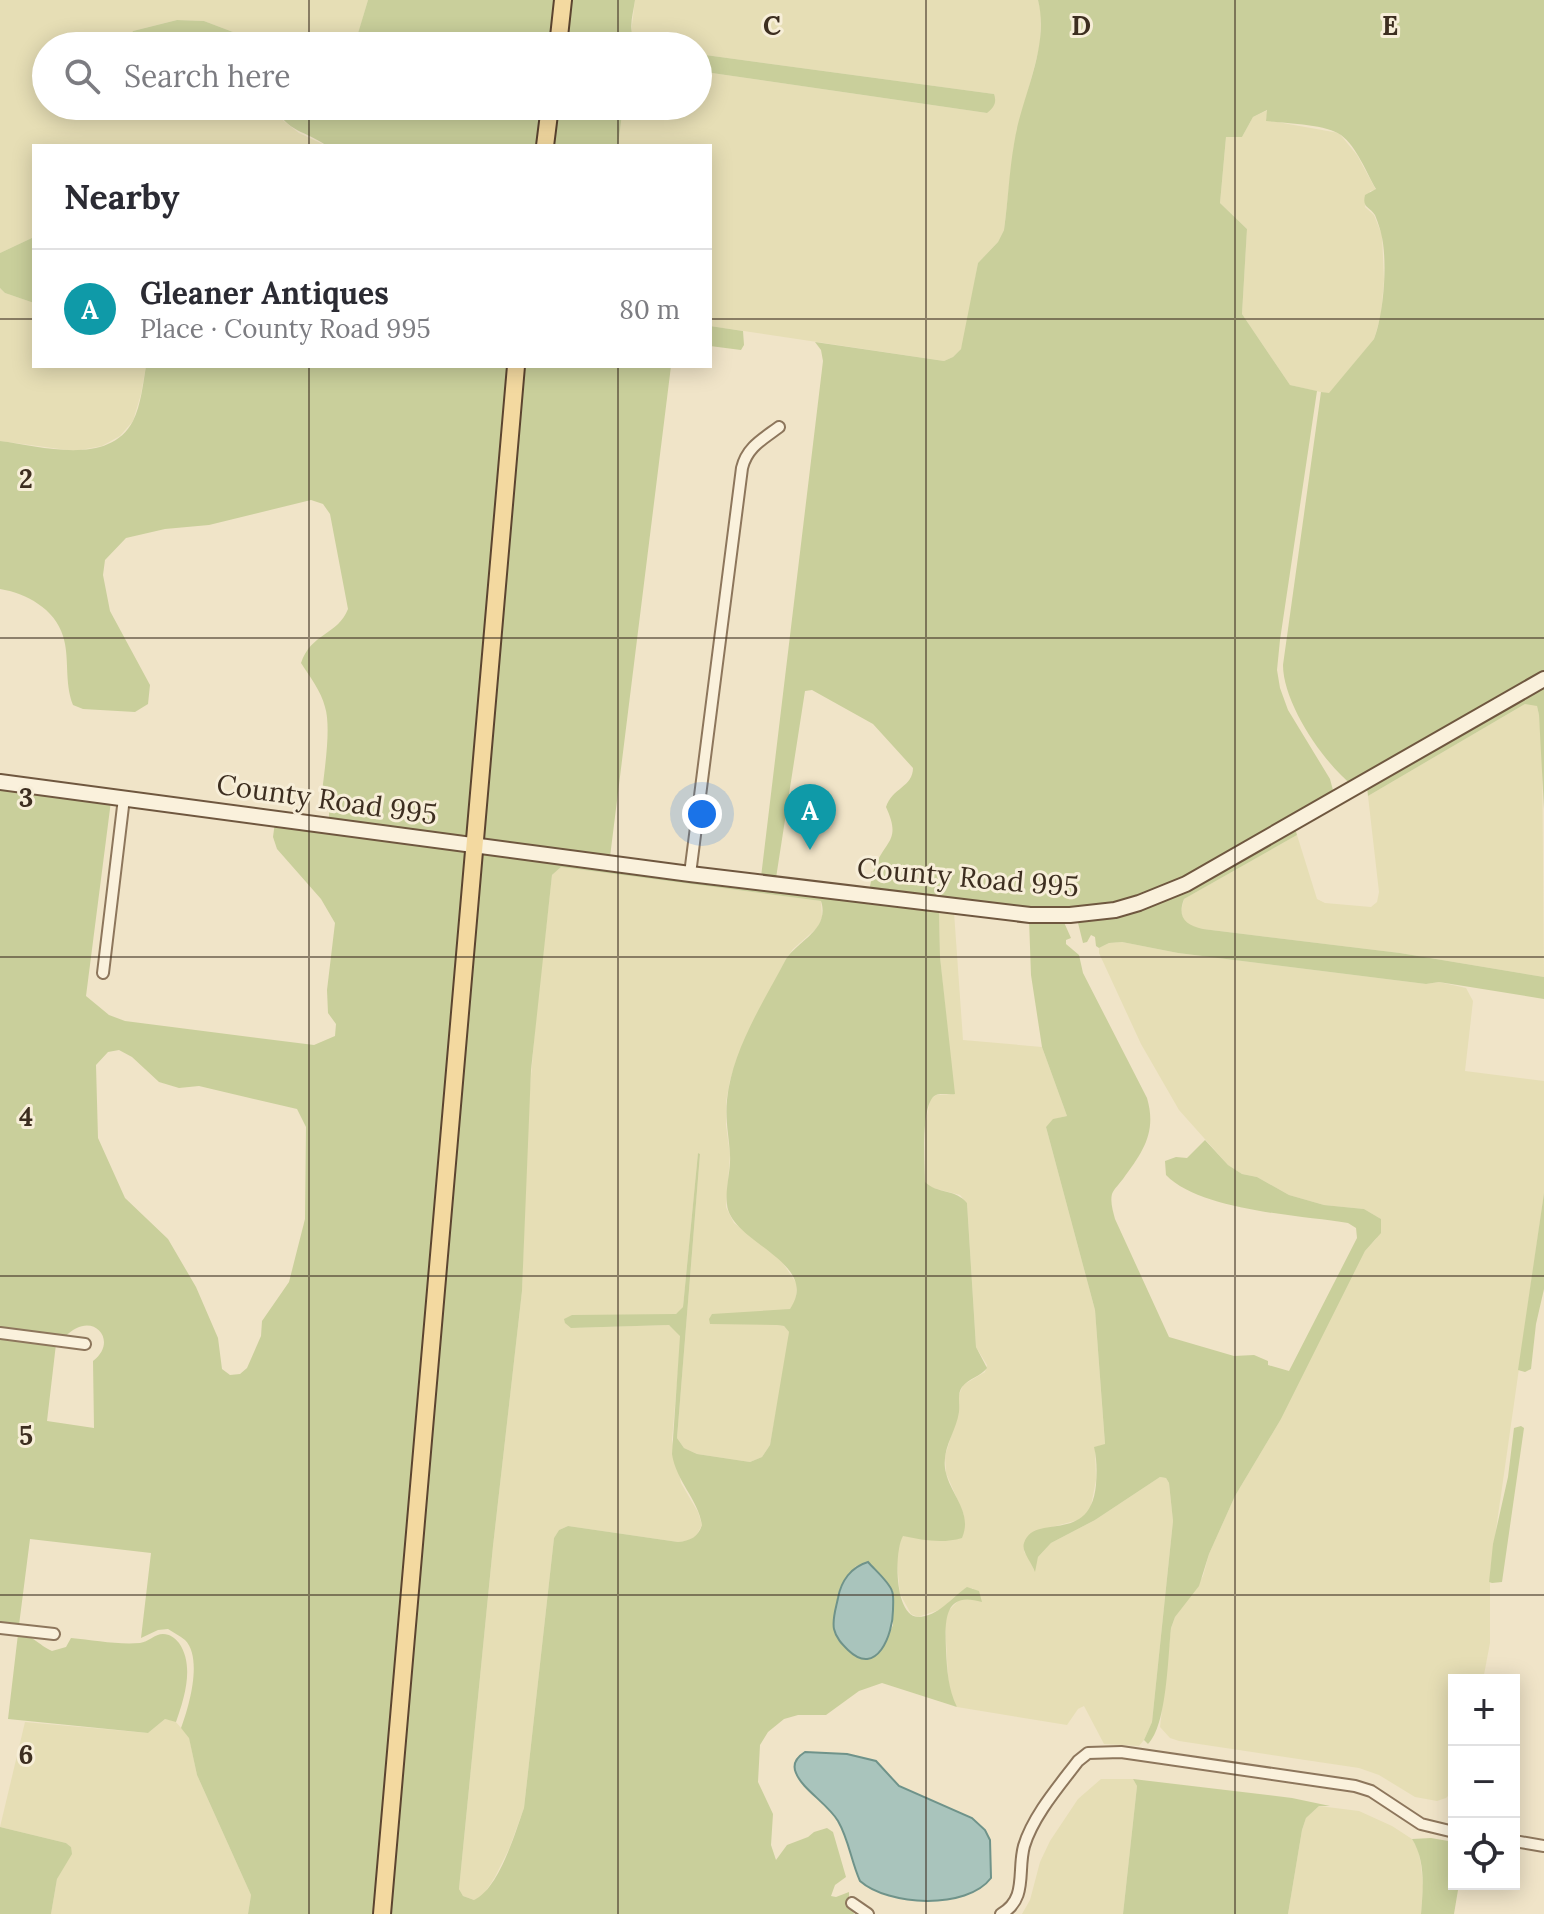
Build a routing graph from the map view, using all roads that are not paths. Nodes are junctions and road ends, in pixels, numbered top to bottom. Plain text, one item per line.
1 (563, 0) edge
2 (560, 32) edge
3 (548, 120) edge
4 (545, 144) edge
5 (516, 368) edge
6 (779, 427) dead end
7 (1544, 679) edge
8 (0, 782) edge
9 (124, 798) junction
10 (475, 845) junction
11 (690, 874) junction
12 (103, 973) dead end
13 (0, 1333) edge
14 (85, 1344) dead end
15 (0, 1628) edge
16 (54, 1634) dead end
17 (1448, 1831) edge
18 (1520, 1842) edge
19 (1544, 1846) edge
20 (852, 1903) dead end
21 (382, 1914) edge
22 (868, 1914) edge
23 (1001, 1914) edge

1 - 2 main road
3 - 4 main road
5 - 10 main road
6 - 11 street
7 - 11 street, County Road 995
8 - 9 street, County Road 995
9 - 10 street, County Road 995
9 - 12 street
10 - 11 street, County Road 995
10 - 21 main road
13 - 14 street
15 - 16 street
17 - 23 street
18 - 19 street
20 - 22 street

